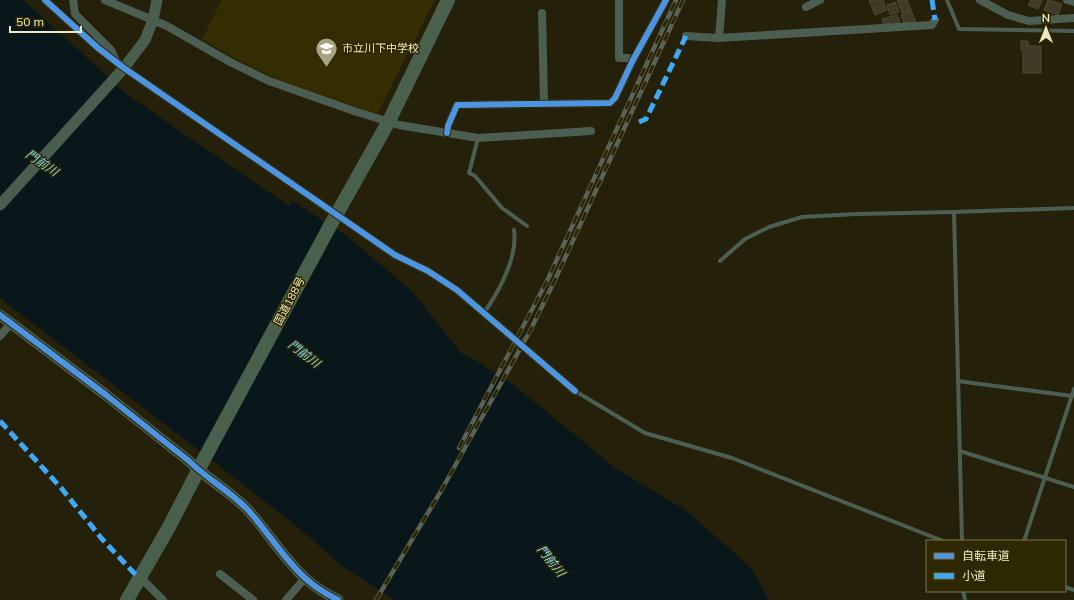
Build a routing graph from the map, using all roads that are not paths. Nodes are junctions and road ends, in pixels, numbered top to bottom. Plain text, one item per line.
1 (45, 0) edge
2 (73, 0) edge
3 (105, 0) edge
4 (157, 0) edge
5 (448, 0) edge
6 (619, 0) edge
7 (666, 0) edge
8 (722, 0) edge
9 (820, 0) edge
10 (947, 0) edge
11 (980, 0) edge
12 (1067, 0) edge
13 (1074, 2) edge
14 (806, 7) dead end
15 (542, 13) dead end
16 (1074, 18) edge
17 (153, 20) junction
18 (935, 20) dead end
19 (1074, 31) edge
20 (686, 36) dead end
21 (719, 38) junction
22 (634, 60) junction
23 (119, 68) junction
24 (544, 103) junction
25 (389, 121) junction
26 (591, 131) dead end
27 (447, 133) junction
28 (478, 138) junction
29 (0, 205) edge
30 (1074, 208) edge
31 (954, 212) junction
32 (334, 219) junction
33 (527, 226) dead end
34 (514, 230) dead end
35 (720, 261) dead end
36 (484, 313) junction
37 (0, 315) edge
38 (11, 323) junction
39 (0, 336) edge
40 (958, 381) junction
41 (1074, 389) edge
42 (575, 391) joint
43 (1072, 396) junction
44 (960, 451) junction
45 (201, 466) junction
46 (1045, 478) junction
47 (1074, 487) edge
48 (940, 540) edge
49 (962, 540) edge
50 (1024, 540) edge
51 (220, 574) dead end
52 (140, 577) junction
53 (305, 578) junction
54 (127, 600) edge
55 (163, 600) edge
56 (253, 600) edge
57 (286, 600) edge
58 (338, 600) edge

1 - 23 street
2 - 23 street
3 - 17 street
4 - 17 street
5 - 25 highway, 国道188号
6 - 22 street
7 - 22 street
8 - 21 street
9 - 14 street
10 - 19 lane
11 - 16 street
12 - 13 street
15 - 24 street
17 - 23 street
17 - 25 street
18 - 21 street
20 - 21 street
22 - 24 street
23 - 29 street
23 - 32 street
24 - 27 street
25 - 27 street
25 - 32 highway, 国道188号
26 - 28 street
27 - 28 street
28 - 33 lane
30 - 31 lane
31 - 35 lane
31 - 40 lane
32 - 36 street
32 - 45 highway, 国道188号
34 - 36 lane
36 - 42 street
37 - 38 street
38 - 39 street
38 - 45 street
40 - 43 lane
40 - 44 lane
41 - 43 lane
42 - 48 lane
43 - 46 lane
44 - 46 lane
44 - 49 lane
45 - 52 highway, 国道188号
45 - 53 street
46 - 47 lane
46 - 50 lane
51 - 56 street
52 - 54 highway, 国道188号
52 - 55 street
53 - 57 street
53 - 58 street

